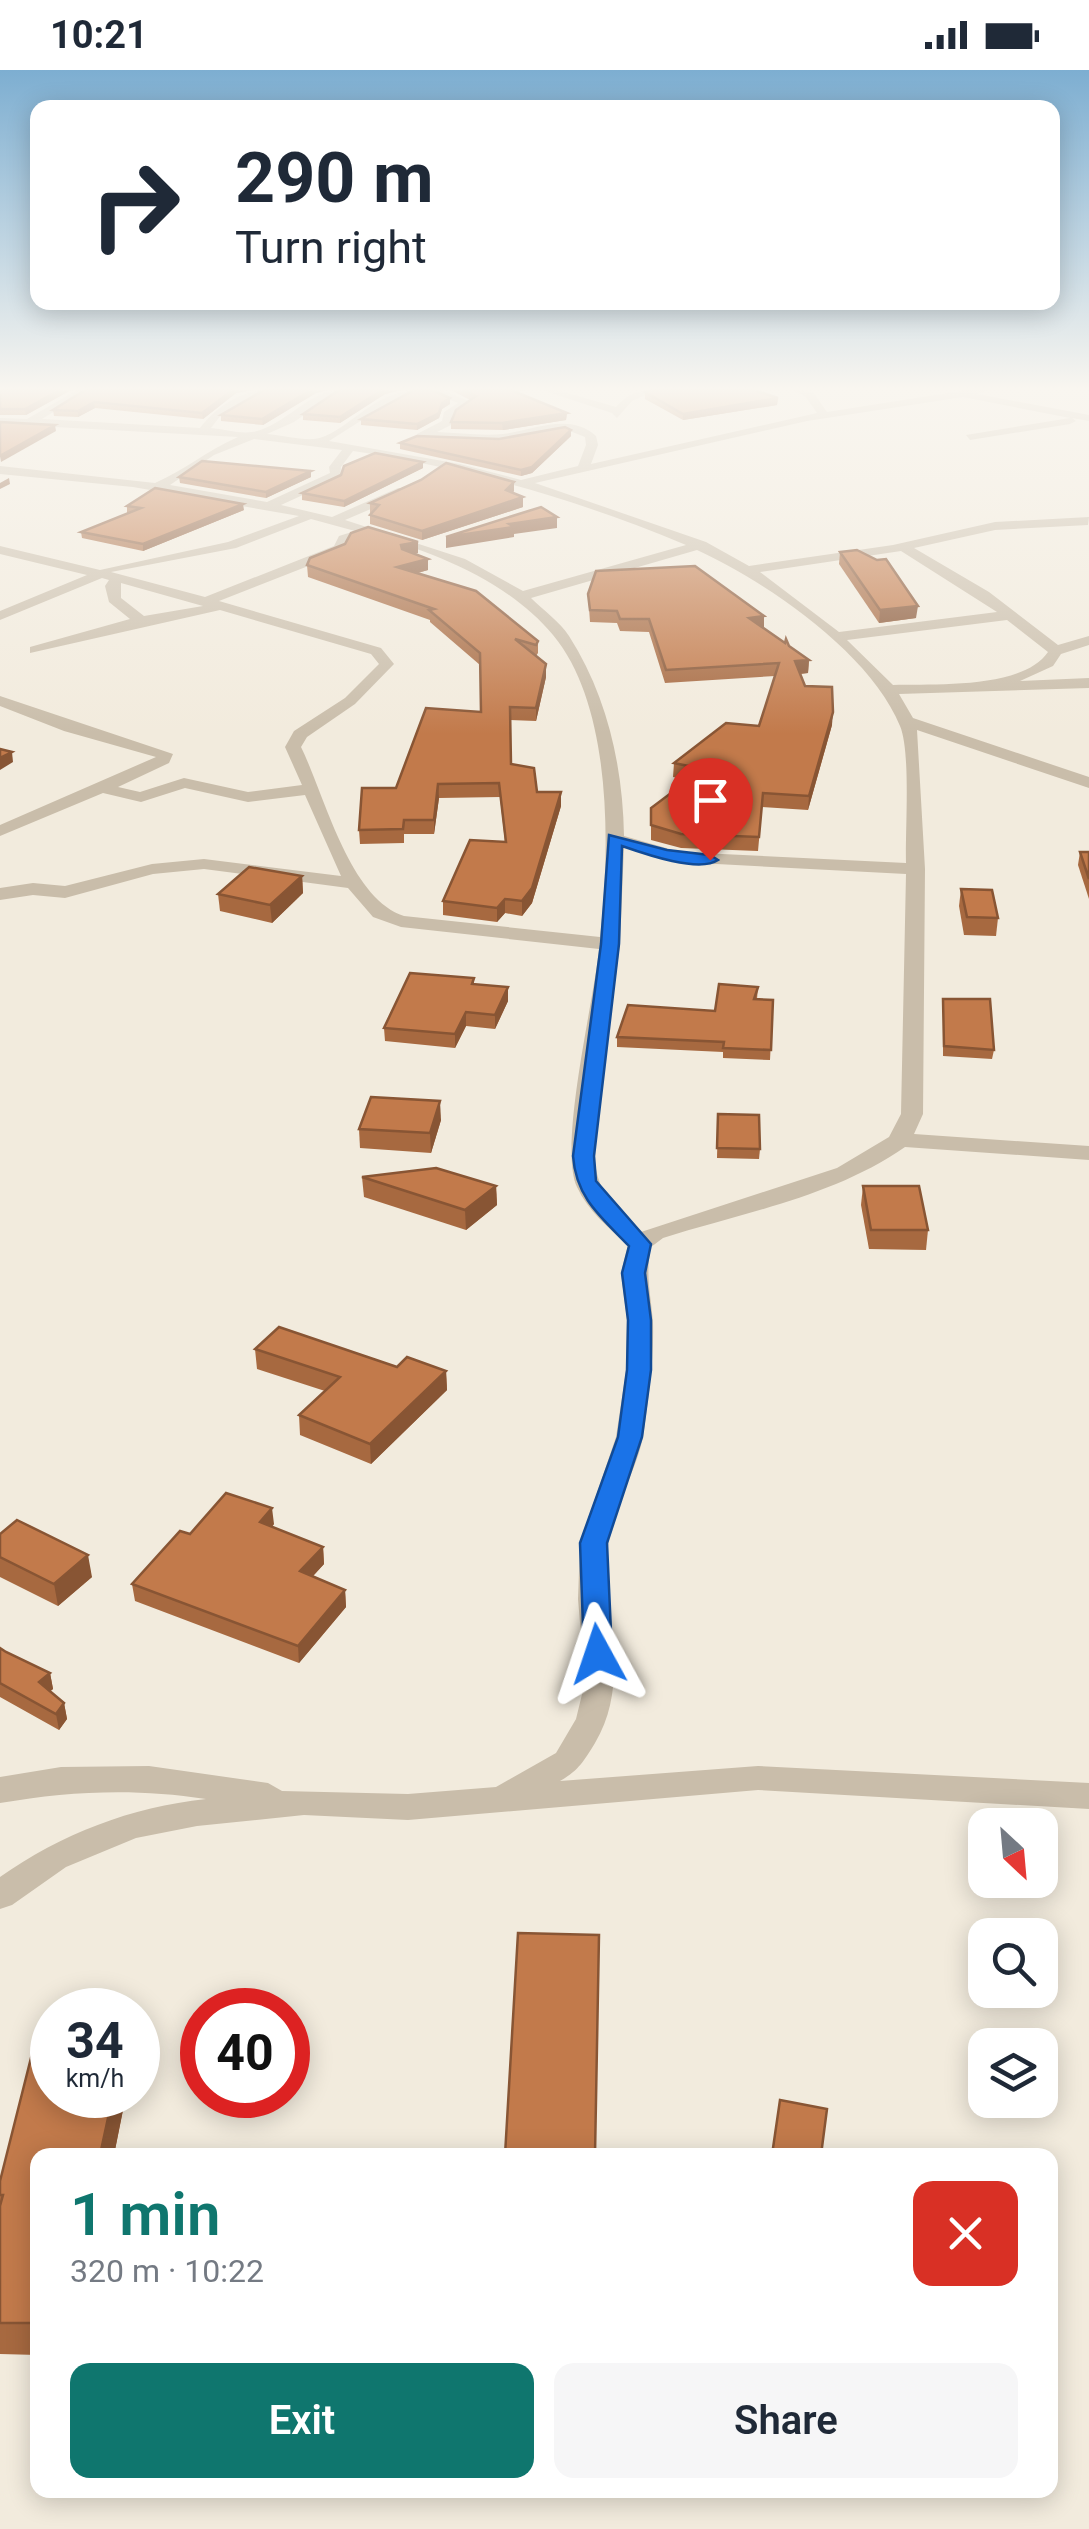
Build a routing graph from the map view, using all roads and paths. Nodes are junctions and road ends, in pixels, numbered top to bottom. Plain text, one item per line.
1 (255, 505) edge
2 (272, 505) edge
3 (367, 505) edge
4 (563, 505) edge
5 (592, 505) edge
6 (267, 507) junction
7 (546, 510) edge
8 (310, 517) junction
9 (1088, 521) edge
10 (331, 522) junction
11 (365, 531) junction
12 (446, 540) edge
13 (701, 545) junction
14 (903, 547) junction
15 (423, 548) junction
16 (0, 550) edge
17 (752, 570) junction
18 (106, 574) junction
19 (522, 596) junction
20 (212, 604) junction
21 (1010, 615) junction
22 (0, 616) edge
23 (141, 621) junction
24 (836, 637) junction
25 (1089, 640) edge
26 (35, 650) dead end
27 (1056, 651) junction
28 (1082, 661) edge
29 (1089, 684) edge
30 (998, 686) junction
31 (887, 690) junction
32 (0, 701) edge
33 (904, 720) junction
34 (1089, 783) edge
35 (102, 788) junction
36 (310, 788) junction
37 (0, 831) edge
38 (614, 839) junction
39 (916, 869) junction
40 (356, 883) junction
41 (0, 894) edge
42 (610, 944) junction
43 (900, 1140) junction
44 (1089, 1154) edge
45 (640, 1244) junction
46 (0, 1790) edge
47 (1089, 1796) edge
48 (502, 1799) junction
49 (304, 1802) junction
50 (0, 1895) edge

1 - 6 street
2 - 6 street
3 - 10 street
4 - 7 street
5 - 13 street
6 - 8 street
8 - 10 street
8 - 18 street
9 - 14 street
10 - 11 street
11 - 15 street
11 - 20 street
12 - 15 street
13 - 17 street
13 - 19 street
14 - 17 street
14 - 21 street
15 - 19 street
16 - 18 street
17 - 24 street
18 - 20 street
18 - 22 street
18 - 23 street
19 - 38 street
20 - 23 street
20 - 36 street
21 - 24 street
21 - 27 street
23 - 26 street
24 - 31 street
25 - 28 street
27 - 28 street
27 - 30 street
29 - 30 street
30 - 31 street
31 - 33 street
32 - 35 street
33 - 34 street
33 - 39 street
35 - 36 street
35 - 37 street
36 - 40 street
38 - 39 street
38 - 42 street
39 - 43 street
40 - 41 street
40 - 42 street
42 - 45 street
43 - 44 street
43 - 45 street
45 - 48 street
46 - 49 street
47 - 48 street
48 - 49 street
49 - 50 street

